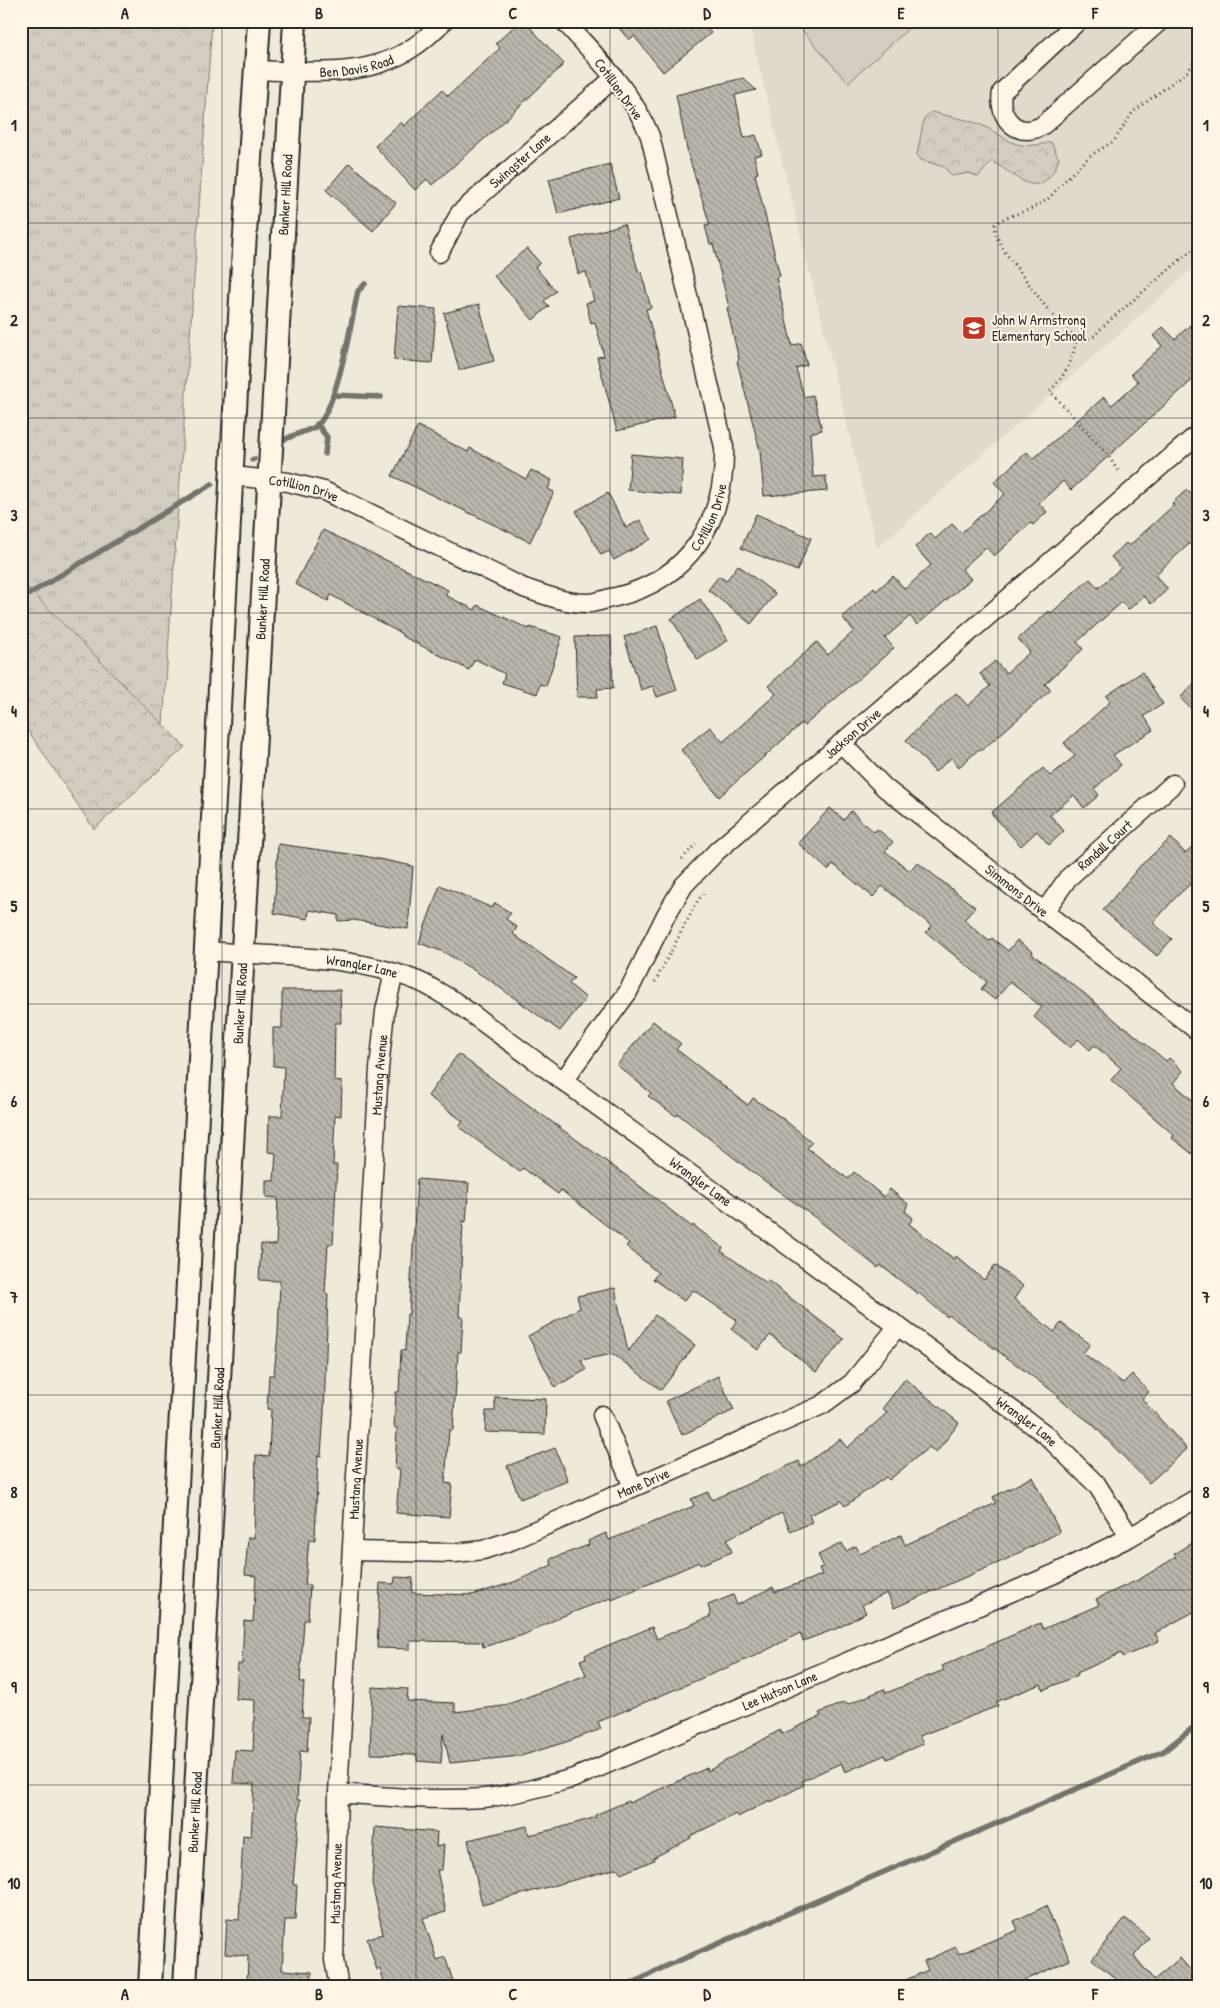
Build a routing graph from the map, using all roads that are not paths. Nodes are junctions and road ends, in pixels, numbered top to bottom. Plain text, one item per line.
1 (260, 21) edge
2 (295, 21) edge
3 (444, 21) edge
4 (564, 21) edge
5 (1078, 21) edge
6 (1160, 21) edge
7 (256, 70) junction
8 (292, 71) junction
9 (614, 78) junction
10 (439, 254) dead end
11 (1199, 433) edge
12 (233, 476) junction
13 (268, 480) junction
14 (841, 743) junction
15 (1173, 784) dead end
16 (1044, 912) junction
17 (207, 951) junction
18 (242, 954) junction
19 (394, 973) junction
20 (1199, 1032) edge
21 (563, 1081) junction
22 (898, 1326) junction
23 (602, 1415) dead end
24 (633, 1487) junction
25 (1199, 1497) edge
26 (1130, 1536) junction
27 (352, 1550) junction
28 (338, 1793) junction
29 (150, 1987) edge
30 (185, 1987) edge
31 (339, 1987) edge

1 - 7 main road
2 - 8 main road, Bunker Hill Road
3 - 8 street, Ben Davis Road
4 - 9 street, Cotillion Drive
5 - 6 street
7 - 8 street, Ben Davis Road
7 - 12 main road
8 - 13 main road, Bunker Hill Road
9 - 10 street, Swingster Lane
9 - 13 street, Cotillion Drive
11 - 14 street, Jackson Drive
12 - 13 street, Cotillion Drive
12 - 17 main road
13 - 18 main road, Bunker Hill Road
14 - 16 street, Simmons Drive
14 - 21 street, Jackson Drive
15 - 16 street, Randall Court
16 - 20 street, Simmons Drive
17 - 18 street, Wrangler Lane
17 - 29 main road
18 - 19 street, Wrangler Lane
18 - 30 main road, Bunker Hill Road
19 - 21 street, Wrangler Lane
19 - 27 street, Mustang Avenue
21 - 22 street, Wrangler Lane
22 - 24 street, Mane Drive
22 - 26 street, Wrangler Lane
23 - 24 street
24 - 27 street, Mane Drive
25 - 26 street, Lee Hutson Lane
26 - 28 street, Lee Hutson Lane
27 - 28 street, Mustang Avenue
28 - 31 street, Mustang Avenue

